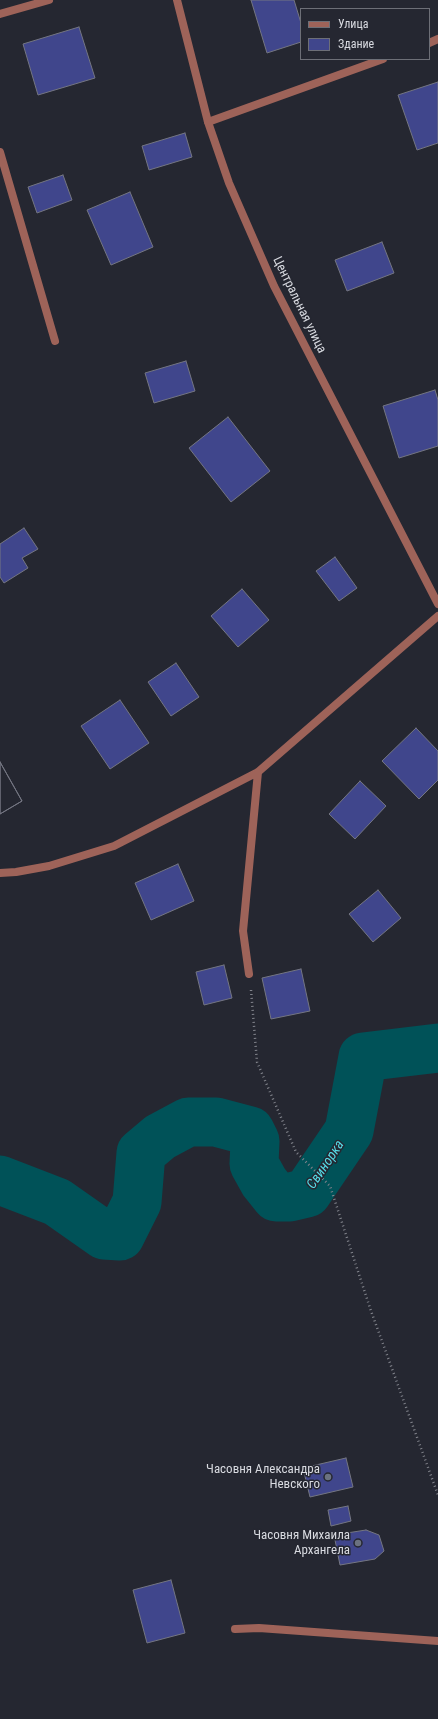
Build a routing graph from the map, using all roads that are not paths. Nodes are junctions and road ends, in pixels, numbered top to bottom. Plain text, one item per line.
1 (48, 0) edge
2 (177, 0) edge
3 (0, 14) edge
4 (380, 60) edge
5 (208, 122) junction
6 (0, 152) edge
7 (55, 342) dead end
8 (438, 604) edge
9 (438, 616) edge
10 (258, 772) junction
11 (0, 873) edge
12 (249, 974) road end
13 (235, 1629) dead end
14 (438, 1641) edge

1 - 3 street
2 - 5 street, Центральная улица
4 - 5 street
5 - 8 street, Центральная улица
6 - 7 street
9 - 10 street
10 - 11 street
10 - 12 street
13 - 14 street

